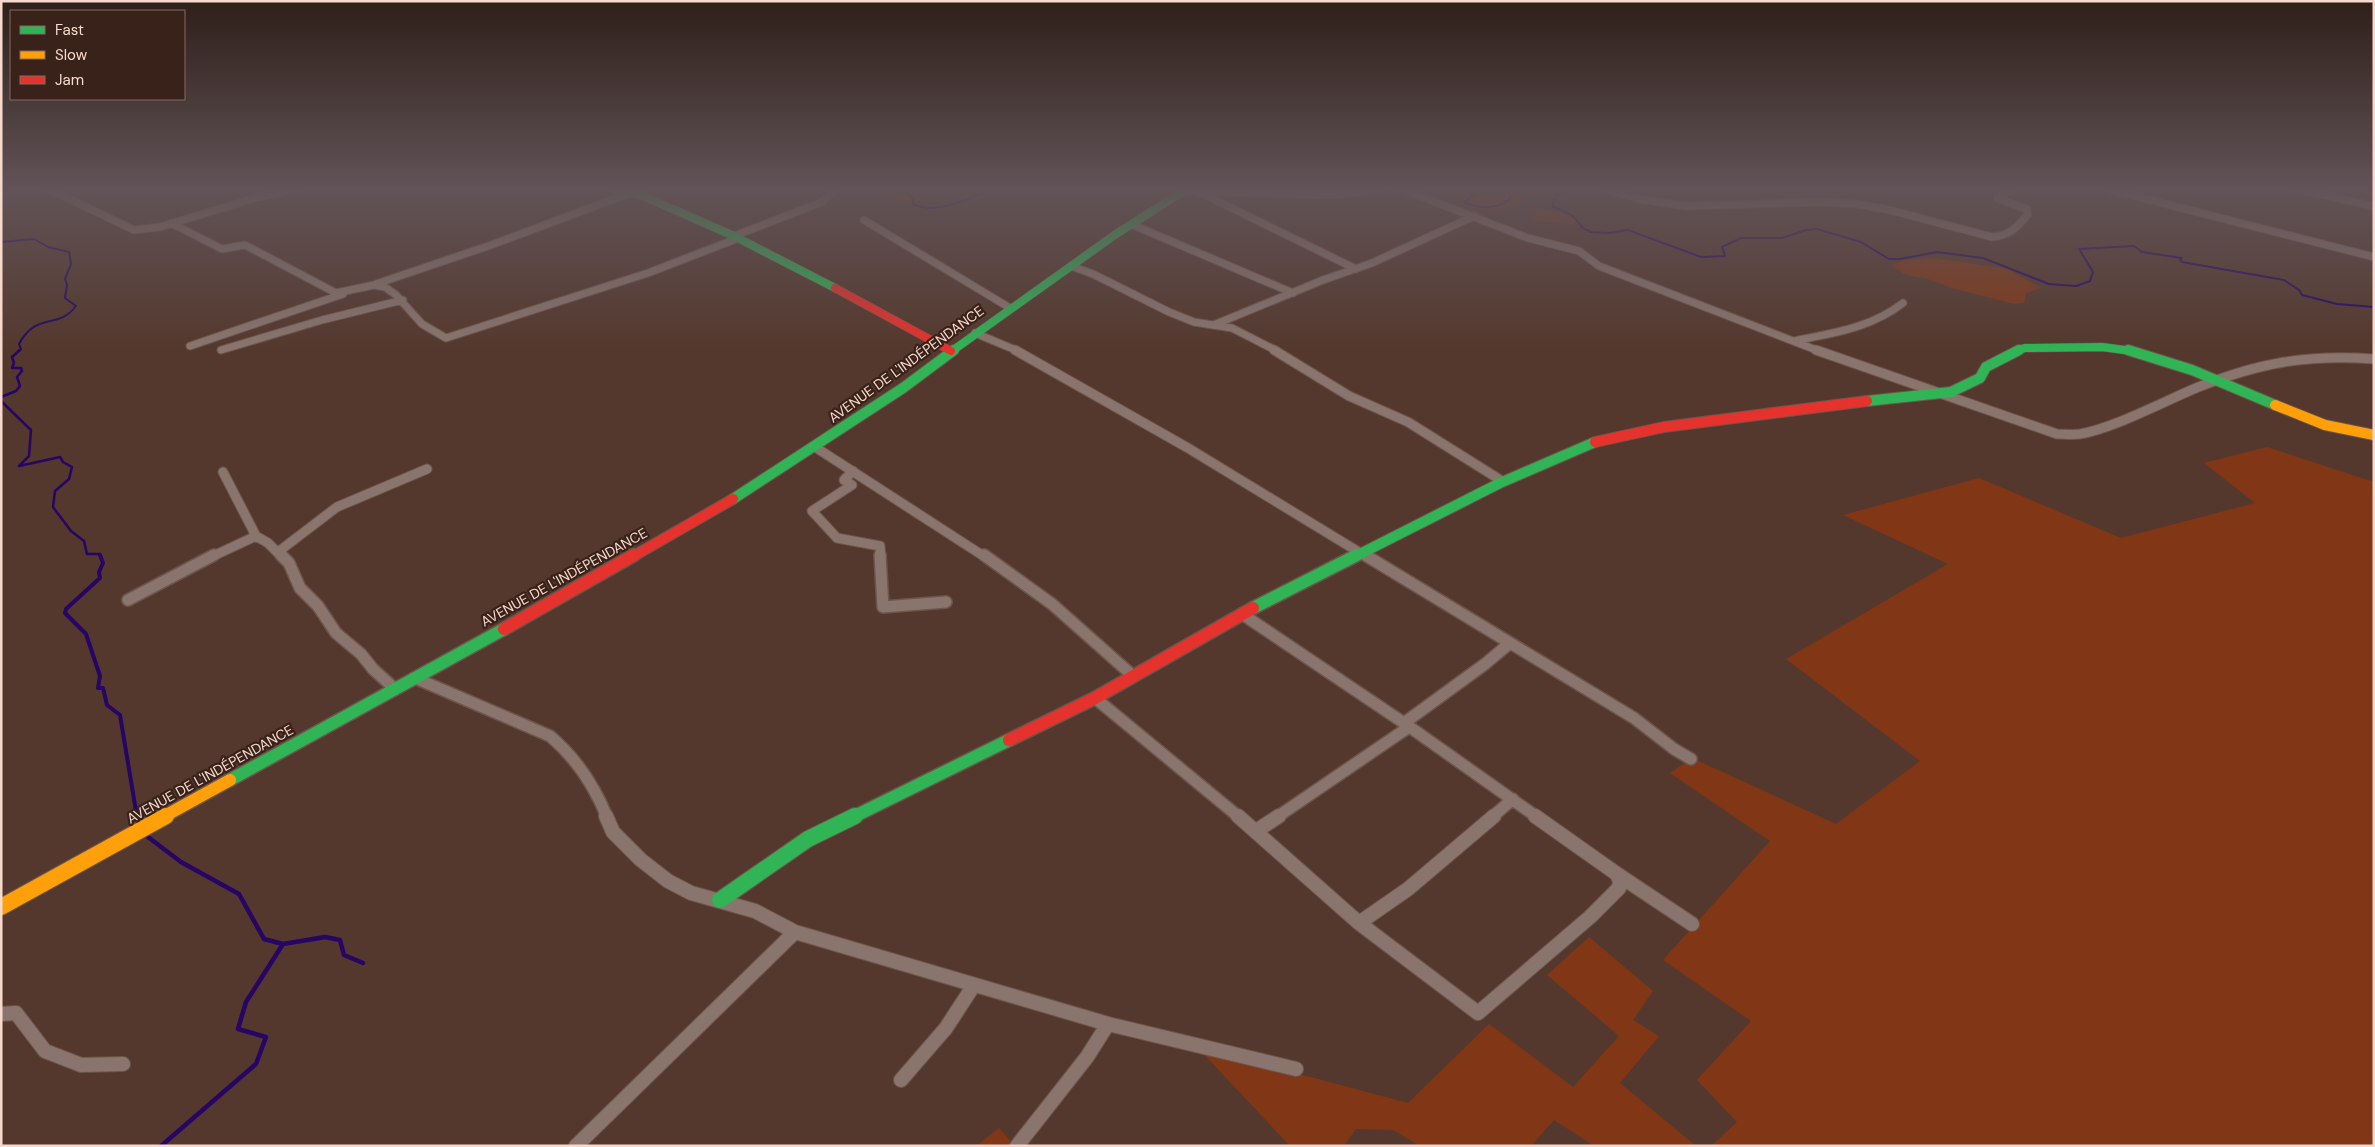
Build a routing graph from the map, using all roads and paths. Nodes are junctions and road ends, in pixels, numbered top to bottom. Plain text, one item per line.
1 (209, 243) edge
2 (501, 243) edge
3 (721, 243) edge
4 (746, 243) edge
5 (901, 243) edge
6 (1104, 243) edge
7 (1174, 243) edge
8 (1300, 243) edge
9 (1415, 243) edge
10 (1544, 243) edge
11 (2317, 243) edge
12 (2374, 257) edge
13 (1071, 266) junction
14 (1356, 269) junction
15 (376, 284) junction
16 (344, 293) junction
17 (1293, 293) junction
18 (403, 300) junction
19 (1903, 303) dead end
20 (1010, 308) junction
21 (1215, 325) junction
22 (975, 334) junction
23 (1794, 341) junction
24 (190, 346) dead end
25 (221, 350) dead end
26 (951, 351) junction
27 (2374, 359) edge
28 (2214, 381) junction
29 (1936, 393) junction
30 (2374, 435) edge
31 (815, 448) junction
32 (427, 470) dead end
33 (853, 471) junction
34 (222, 472) dead end
35 (1502, 480) junction
36 (256, 536) junction
37 (278, 552) junction
38 (1364, 553) junction
39 (128, 600) dead end
40 (946, 602) dead end
41 (1242, 614) junction
42 (1510, 643) junction
43 (1132, 675) junction
44 (415, 678) junction
45 (395, 689) junction
46 (1095, 698) junction
47 (1406, 725) junction
48 (1691, 758) dead end
49 (1513, 799) junction
50 (1256, 831) junction
51 (1617, 874) junction
52 (720, 900) junction
53 (1, 907) edge
54 (1359, 923) junction
55 (1692, 924) dead end
56 (795, 932) junction
57 (974, 985) junction
58 (1, 1014) edge
59 (1108, 1024) junction
60 (123, 1064) dead end
61 (1296, 1070) dead end
62 (901, 1080) dead end
63 (576, 1146) edge
64 (1017, 1146) edge

1 - 16 street
2 - 15 street
3 - 18 street
4 - 26 street
5 - 20 street
6 - 13 street, AVENUE DE L'INDÉPENDANCE
7 - 17 street
8 - 14 street
9 - 14 street
10 - 23 street
11 - 12 street
13 - 20 street, AVENUE DE L'INDÉPENDANCE
13 - 21 street
14 - 17 street
15 - 16 street
15 - 18 street
16 - 24 street
17 - 21 street
18 - 25 street
19 - 23 street
20 - 22 street, AVENUE DE L'INDÉPENDANCE
21 - 35 street
22 - 26 street, AVENUE DE L'INDÉPENDANCE
22 - 38 street
23 - 29 street
26 - 31 street, AVENUE DE L'INDÉPENDANCE
27 - 28 street
28 - 29 street
28 - 29 street
28 - 30 street
29 - 35 street
31 - 33 street
31 - 44 street, AVENUE DE L'INDÉPENDANCE
32 - 37 street
33 - 40 street
33 - 43 street
34 - 36 street
35 - 38 street
36 - 37 street
36 - 39 street
37 - 45 street
38 - 41 street
38 - 42 street
41 - 43 street
41 - 47 street
42 - 47 street
42 - 48 street
43 - 46 street
44 - 45 street, AVENUE DE L'INDÉPENDANCE
44 - 52 street
45 - 53 street, AVENUE DE L'INDÉPENDANCE
46 - 50 street
46 - 52 street
47 - 49 street
47 - 50 street
49 - 51 street
49 - 54 street
50 - 54 street
51 - 54 street
51 - 55 street
52 - 56 street
56 - 57 street
56 - 63 street
57 - 59 street
57 - 62 street
58 - 60 street
59 - 61 street
59 - 64 street

